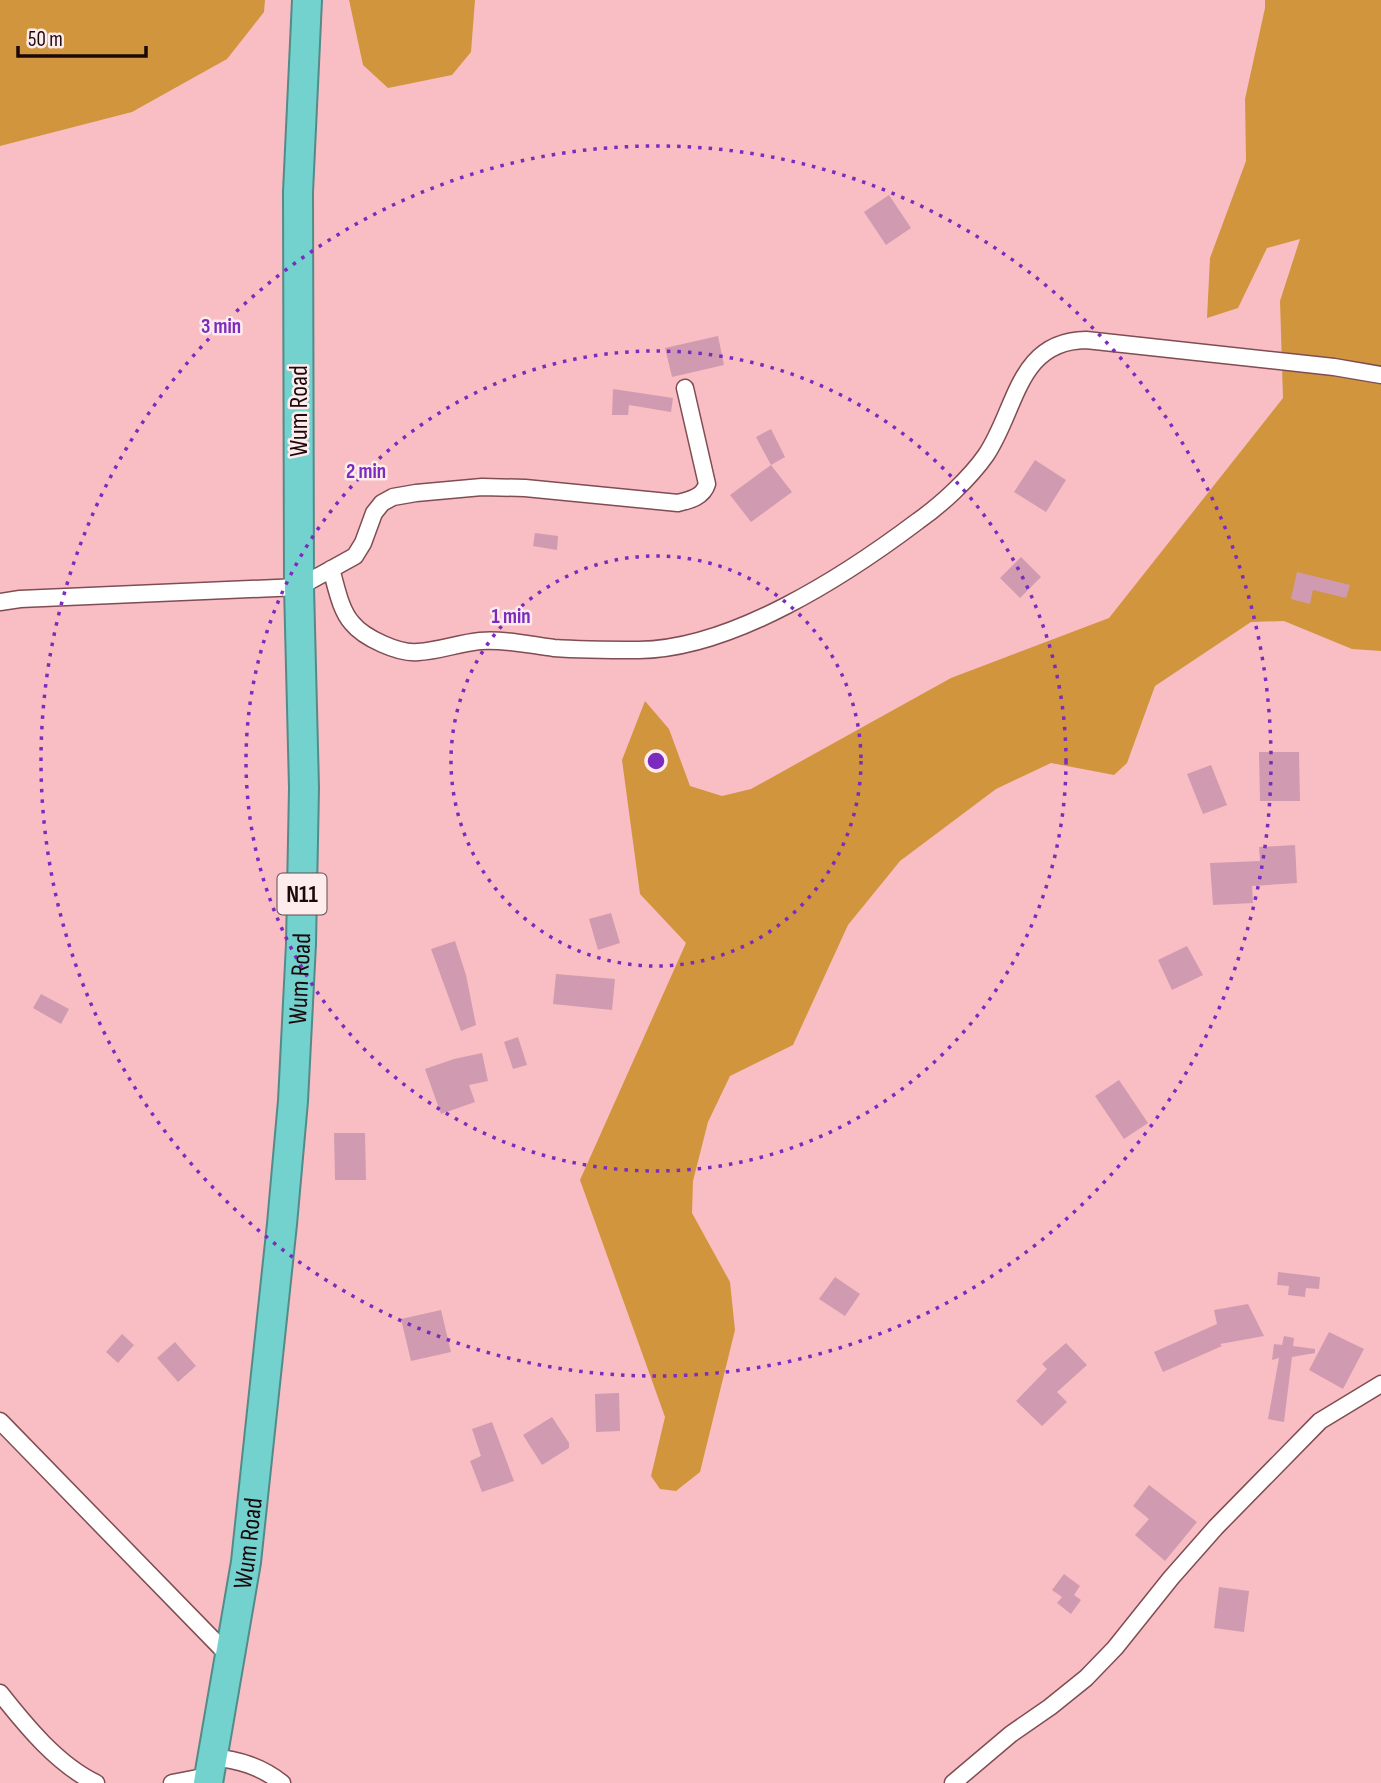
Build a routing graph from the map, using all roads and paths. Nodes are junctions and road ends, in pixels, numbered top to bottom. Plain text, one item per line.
1 (307, 0) edge
2 (1381, 374) edge
3 (685, 388) dead end
4 (331, 569) junction
5 (299, 587) junction
6 (0, 602) edge
7 (1381, 1384) edge
8 (2, 1427) edge
9 (230, 1657) junction
10 (0, 1693) edge
11 (209, 1772) edge
12 (96, 1783) edge
13 (172, 1783) edge
14 (282, 1783) edge
15 (953, 1783) edge

1 - 5 highway, Wum Road / N11
2 - 4 street
3 - 4 street
4 - 5 street
5 - 6 street
5 - 9 highway, Wum Road / N11
7 - 15 street
8 - 9 street
9 - 11 highway, Wum Road / N11
10 - 12 street
11 - 13 street
11 - 14 street

